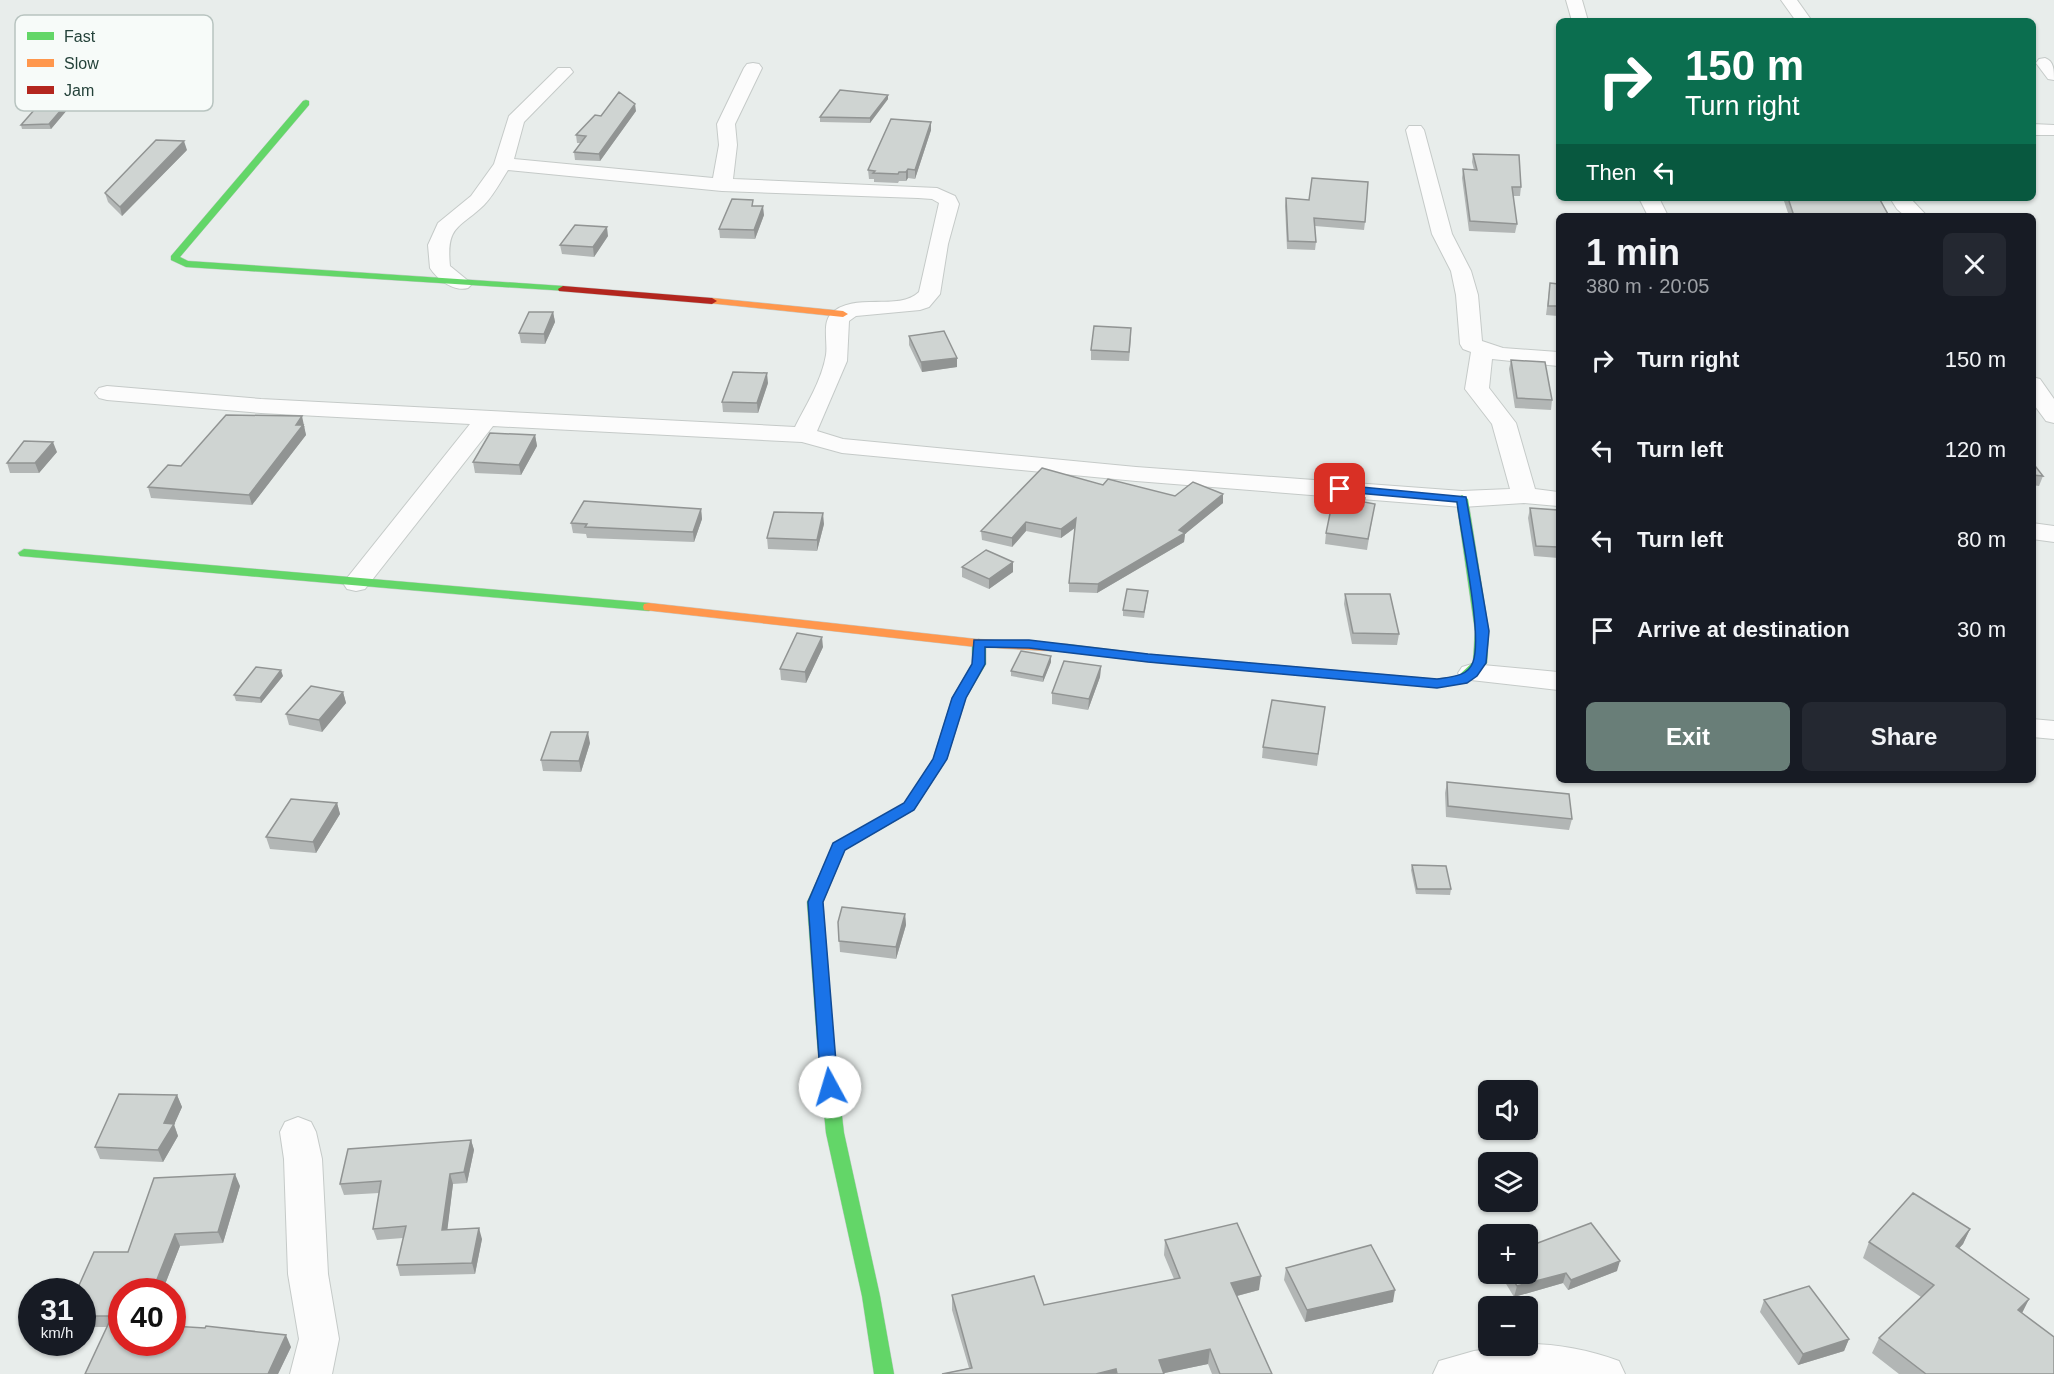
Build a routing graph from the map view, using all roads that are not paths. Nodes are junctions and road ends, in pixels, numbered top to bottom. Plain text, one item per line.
1 (1574, 0) edge
2 (1789, 0) edge
3 (1579, 18) edge
4 (1802, 18) edge
5 (753, 68) dead end
6 (564, 72) dead end
7 (306, 103) dead end
8 (2036, 129) edge
9 (1415, 130) dead end
10 (2054, 130) edge
11 (503, 164) junction
12 (722, 185) junction
13 (1902, 201) edge
14 (1913, 213) edge
15 (461, 284) junction
16 (843, 314) junction
17 (1482, 350) junction
18 (1556, 359) edge
19 (2036, 390) edge
20 (107, 393) dead end
21 (2054, 416) edge
22 (486, 417) junction
23 (803, 435) junction
24 (1524, 496) junction
25 (1462, 499) junction
26 (1556, 499) edge
27 (2036, 532) edge
28 (2054, 534) edge
29 (24, 554) dead end
30 (356, 583) junction
31 (979, 643) junction
32 (1472, 673) junction
33 (1556, 681) edge
34 (2036, 728) edge
35 (2054, 730) edge
36 (298, 1132) dead end
37 (311, 1374) edge
38 (884, 1374) edge
39 (1454, 1374) edge
40 (1604, 1374) edge

1 - 3 street
2 - 4 street
5 - 12 street
6 - 11 street
7 - 15 street
8 - 10 street
9 - 17 street
11 - 12 street
11 - 15 street
12 - 16 street
13 - 14 street
15 - 16 street
16 - 23 street
17 - 18 street
17 - 24 street
19 - 21 street
20 - 22 street
22 - 23 street
22 - 30 street
23 - 25 street
24 - 25 street
24 - 26 street
25 - 32 street
27 - 28 street
29 - 30 street
30 - 31 street
31 - 32 street
31 - 38 street
32 - 33 street
34 - 35 street
36 - 37 street
39 - 40 street

